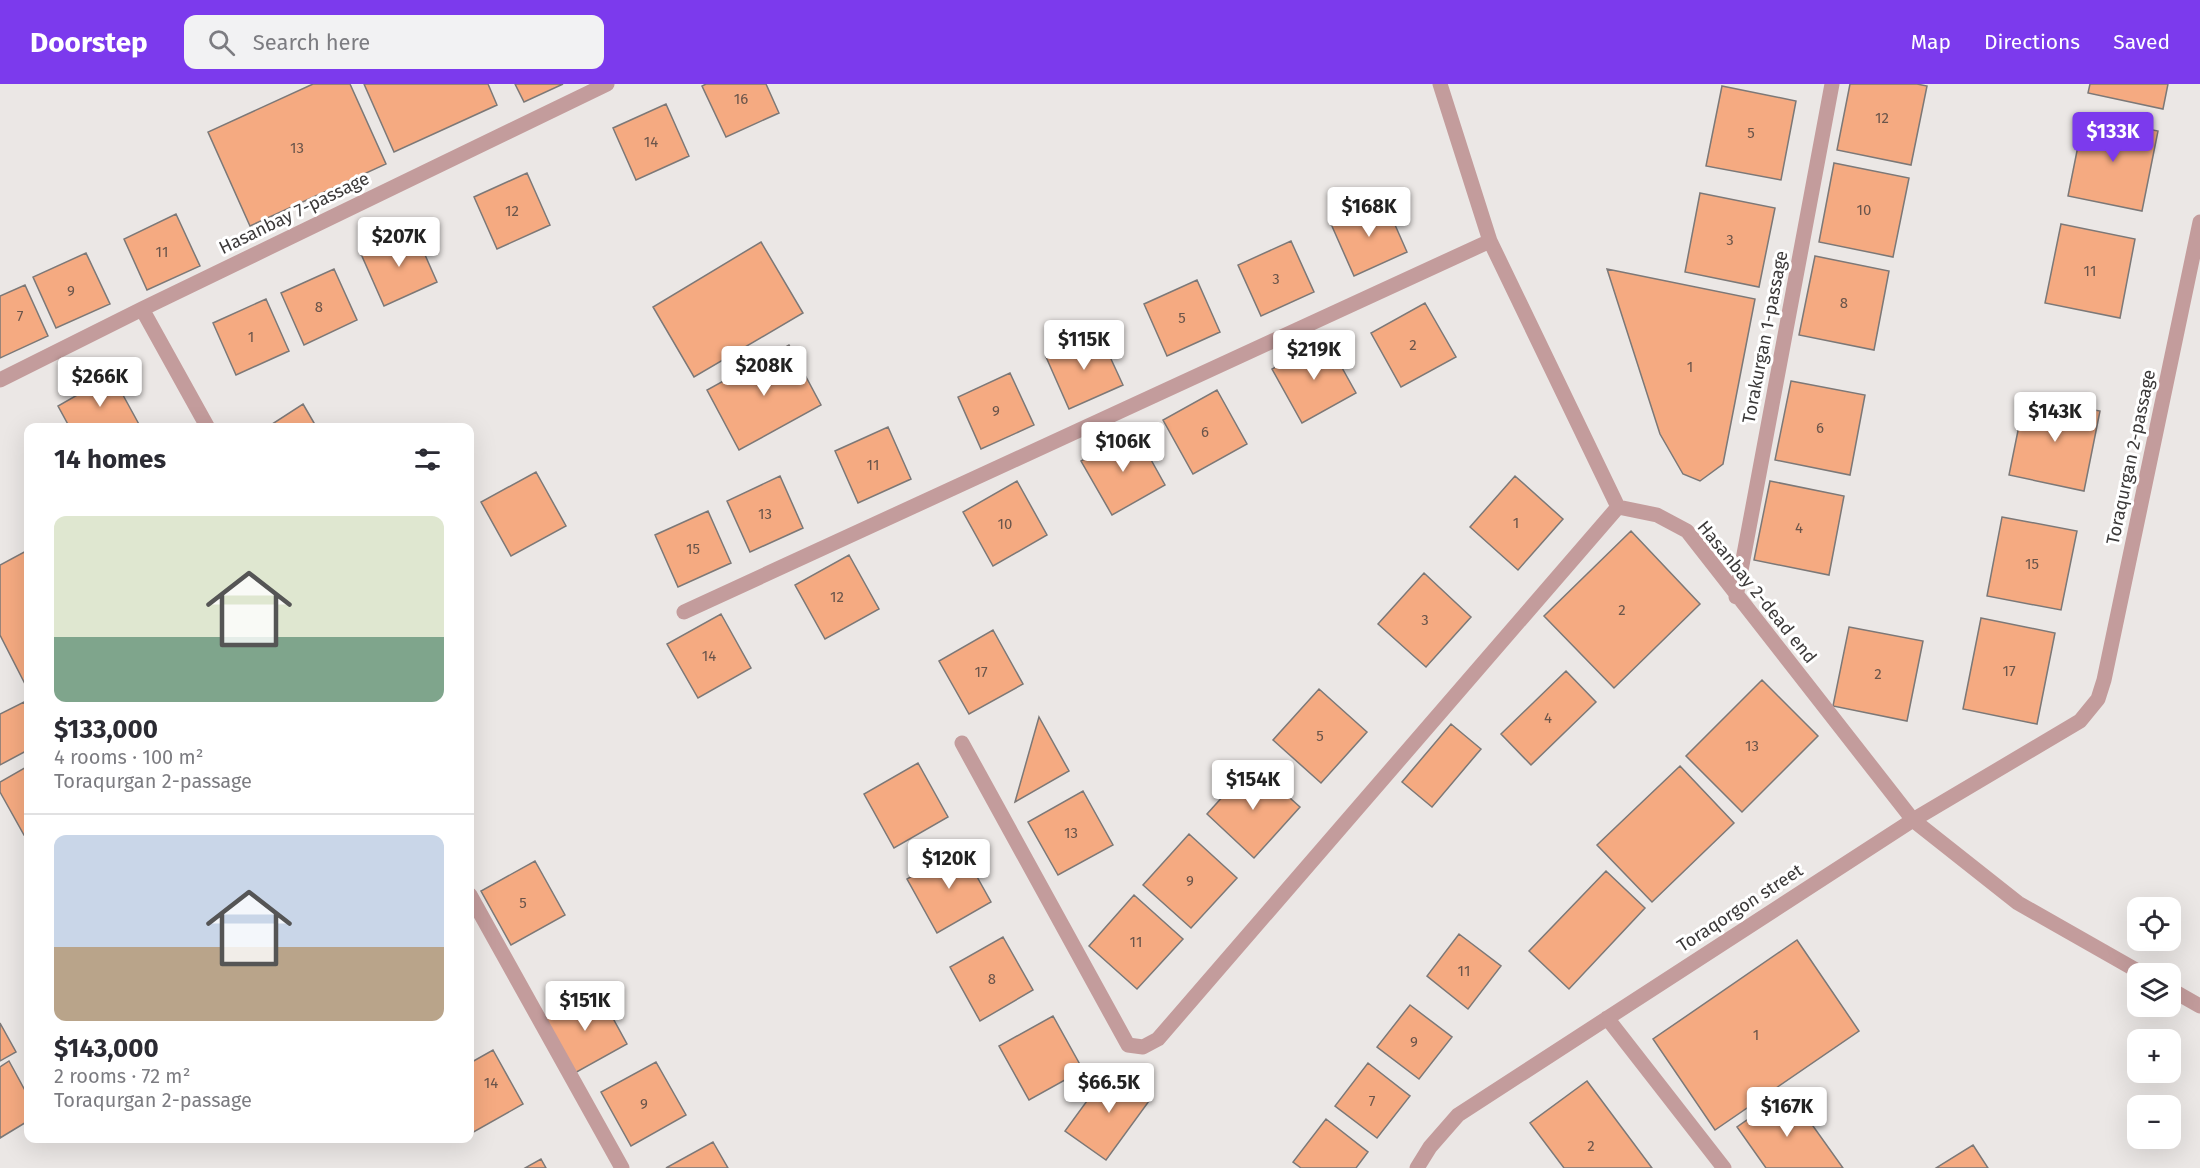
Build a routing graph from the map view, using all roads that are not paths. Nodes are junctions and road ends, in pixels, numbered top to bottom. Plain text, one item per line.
1 (607, 84) edge
2 (1440, 84) edge
3 (1832, 84) edge
4 (2200, 222) edge
5 (1490, 241) junction
6 (142, 309) junction
7 (0, 380) edge
8 (205, 423) edge
9 (1618, 507) junction
10 (1736, 597) junction
11 (684, 612) dead end
12 (2098, 699) joint
13 (962, 744) dead end
14 (1912, 820) junction
15 (474, 902) edge
16 (2127, 965) edge
17 (2181, 995) edge
18 (2200, 1006) edge
19 (1607, 1018) junction
20 (622, 1168) edge
21 (1417, 1168) edge
22 (1724, 1168) edge

1 - 6 street, Hasanbay 7-passage
2 - 5 street
3 - 10 street, Torakurgan 1-passage
4 - 12 street, Toraqurgan 2-passage
5 - 9 street
5 - 11 street
6 - 7 street, Hasanbay 7-passage
6 - 8 street
9 - 10 street, Hasanbay 2-dead end
9 - 13 street
10 - 14 street, Hasanbay 2-dead end
12 - 14 street, Toraqorgon street
14 - 16 street, Hasanbay 2-dead end
14 - 19 street, Toraqorgon street
15 - 20 street
17 - 18 street
19 - 21 street, Toraqorgon street
19 - 22 street

